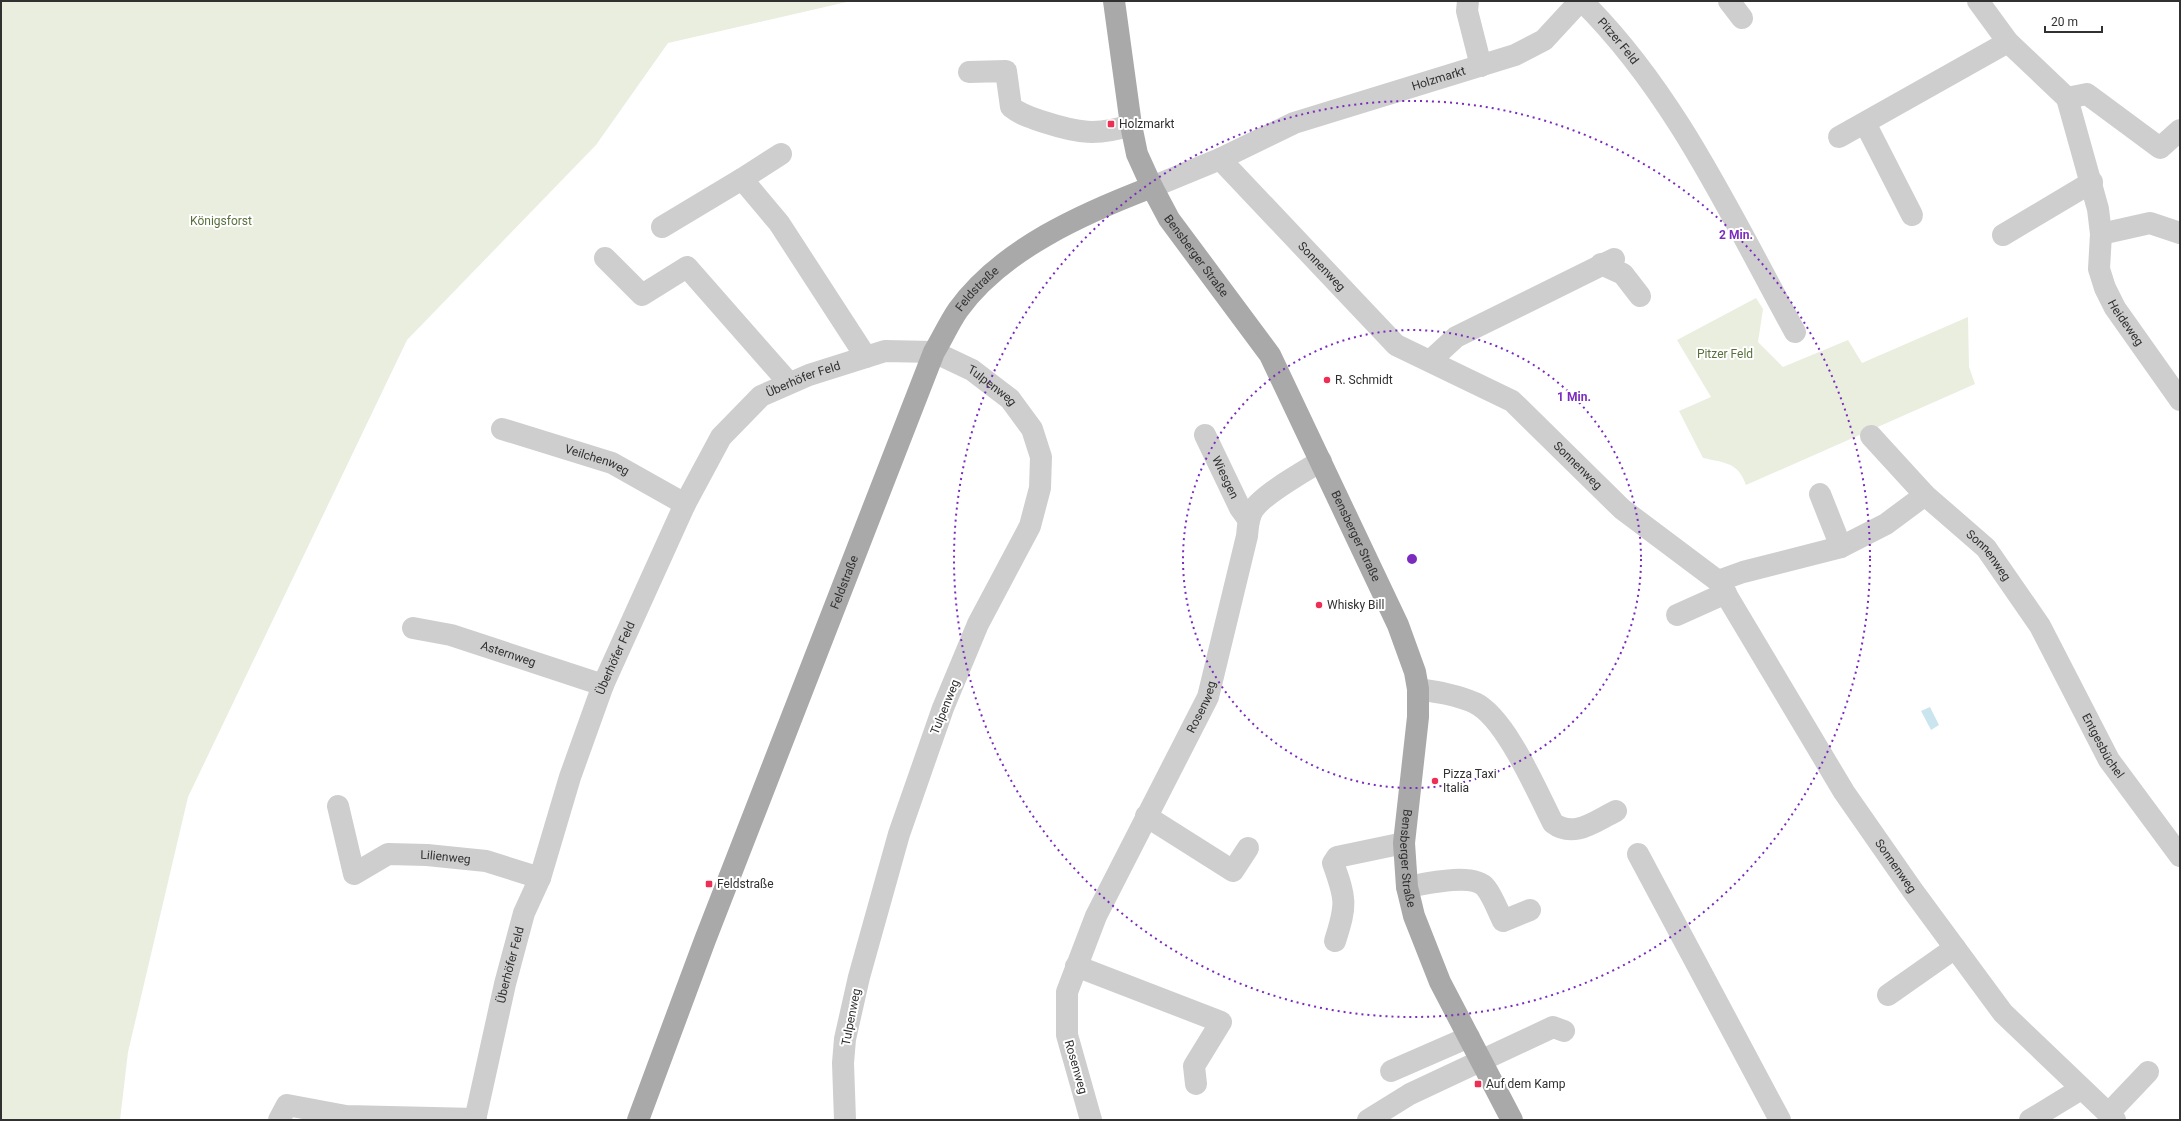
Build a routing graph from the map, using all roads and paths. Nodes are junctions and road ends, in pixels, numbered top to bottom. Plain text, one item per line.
1 (1114, 1) edge
2 (1468, 1) edge
3 (1581, 1) edge
4 (1729, 1) edge
5 (1978, 1) edge
6 (1742, 18) dead end
7 (2008, 42) junction
8 (1481, 66) junction
9 (969, 72) dead end
10 (2067, 98) junction
11 (1865, 123) junction
12 (1131, 125) junction
13 (2180, 130) edge
14 (1840, 137) dead end
15 (781, 154) dead end
16 (1220, 159) junction
17 (742, 179) junction
18 (2092, 182) junction
19 (1152, 187) junction
20 (1912, 215) dead end
21 (662, 227) dead end
22 (2180, 233) edge
23 (2101, 234) junction
24 (2003, 235) dead end
25 (605, 258) dead end
26 (1640, 296) dead end
27 (1795, 332) dead end
28 (934, 352) junction
29 (866, 357) junction
30 (1432, 360) junction
31 (789, 383) junction
32 (2180, 400) edge
33 (502, 429) dead end
34 (1205, 435) dead end
35 (1871, 436) dead end
36 (1322, 461) junction
37 (1820, 494) dead end
38 (1925, 495) junction
39 (685, 504) junction
40 (1248, 519) junction
41 (1842, 547) junction
42 (1722, 587) junction
43 (1677, 615) dead end
44 (2040, 626) joint
45 (413, 628) dead end
46 (603, 685) junction
47 (1418, 689) junction
48 (338, 806) dead end
49 (1616, 810) dead end
50 (1146, 816) junction
51 (1404, 843) junction
52 (1248, 848) dead end
53 (1638, 854) dead end
54 (2180, 856) edge
55 (540, 878) junction
56 (1407, 887) junction
57 (1530, 910) dead end
58 (1334, 941) dead end
59 (1955, 948) junction
60 (1076, 966) junction
61 (1888, 994) dead end
62 (1564, 1031) dead end
63 (1469, 1036) junction
64 (1481, 1061) junction
65 (1392, 1071) dead end
66 (2148, 1072) dead end
67 (1196, 1084) dead end
68 (2081, 1089) junction
69 (2111, 1117) edge
70 (279, 1120) edge
71 (475, 1120) edge
72 (638, 1120) edge
73 (845, 1120) edge
74 (1091, 1120) edge
75 (1368, 1120) edge
76 (1512, 1120) edge
77 (1780, 1120) edge
78 (2030, 1120) edge

1 - 12 main road, Bensberger Straße
2 - 8 street, Holzmarkt
3 - 8 street, Holzmarkt
3 - 27 street, Pitzer Feld
4 - 6 street
5 - 7 street, Heideweg
7 - 10 street, Heideweg
7 - 11 street
8 - 16 street, Holzmarkt
9 - 12 street
10 - 13 street
10 - 18 street, Heideweg
11 - 14 street
11 - 20 street
12 - 19 main road, Bensberger Straße
15 - 17 street
16 - 19 street, Holzmarkt
16 - 30 street, Sonnenweg
17 - 21 street
17 - 29 street
18 - 23 street, Heideweg
18 - 24 street
19 - 28 main road, Feldstraße
19 - 36 main road, Bensberger Straße
22 - 23 street
23 - 32 street, Heideweg
25 - 31 street
26 - 30 street
28 - 29 street, Überhöfer Feld
28 - 72 main road, Feldstraße
28 - 73 street, Tulpenweg
29 - 31 street, Überhöfer Feld
30 - 42 street, Sonnenweg
31 - 39 street, Überhöfer Feld
33 - 39 street, Veilchenweg
34 - 40 street, Wiesgen
35 - 38 street, Sonnenweg
36 - 40 street
36 - 47 main road, Bensberger Straße
37 - 41 street
38 - 41 street
38 - 44 street, Sonnenweg
39 - 46 street, Überhöfer Feld
40 - 50 street, Rosenweg
41 - 42 street
42 - 43 street
42 - 59 street, Sonnenweg
44 - 54 street, Entgesbüchel
45 - 46 street, Asternweg
46 - 55 street, Überhöfer Feld
47 - 49 street
47 - 51 main road, Bensberger Straße
48 - 55 street, Lilienweg
50 - 52 street
50 - 60 street, Rosenweg
51 - 56 main road, Bensberger Straße
51 - 58 street
53 - 77 street
55 - 71 street, Überhöfer Feld
56 - 57 street
56 - 63 main road, Bensberger Straße
59 - 61 street
59 - 68 street, Sonnenweg
60 - 67 street
60 - 74 street, Rosenweg
62 - 64 street
63 - 64 main road, Bensberger Straße
63 - 65 street
64 - 75 street
64 - 76 main road, Bensberger Straße
66 - 69 street
68 - 69 street, Sonnenweg
68 - 78 street
70 - 71 street

